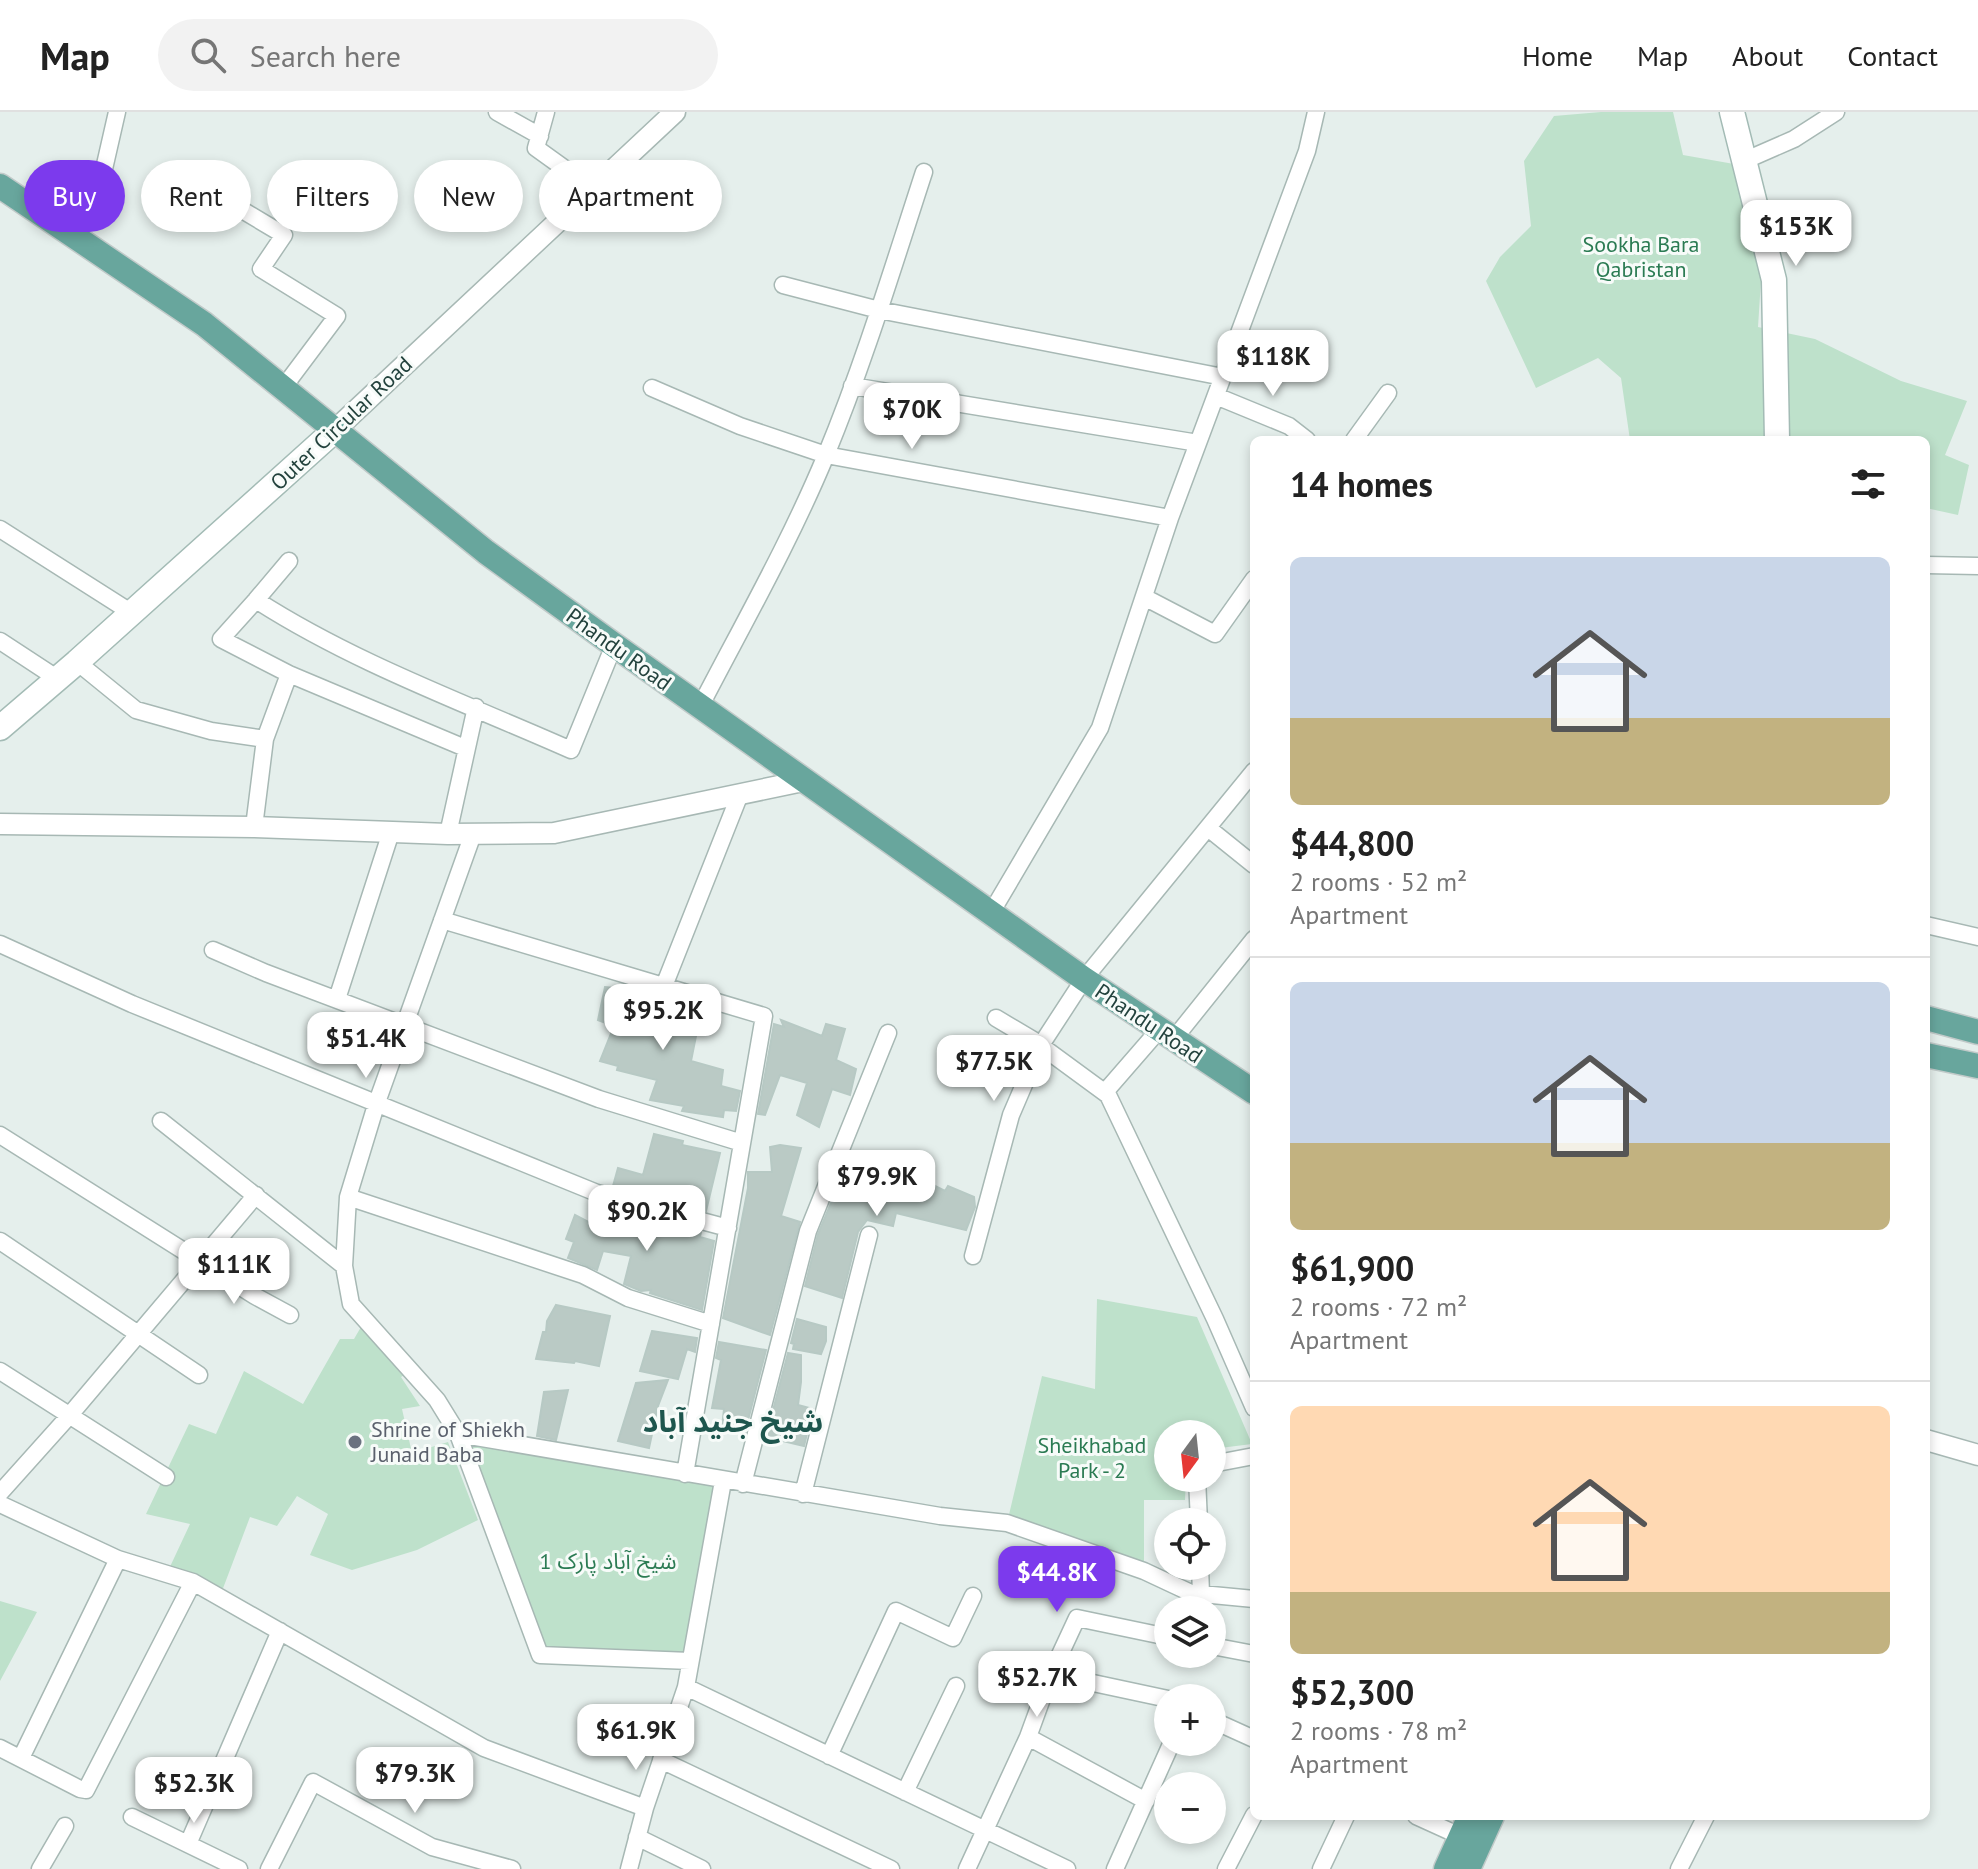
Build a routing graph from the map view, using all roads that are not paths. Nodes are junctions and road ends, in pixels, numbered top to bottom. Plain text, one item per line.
1 (117, 112) edge
2 (497, 112) edge
3 (546, 112) edge
4 (675, 112) edge
5 (1316, 112) edge
6 (1732, 112) edge
7 (1836, 112) edge
8 (540, 136) junction
9 (553, 160) edge
10 (624, 160) edge
11 (1746, 160) junction
12 (924, 172) dead end
13 (0, 186) edge
14 (251, 215) edge
15 (547, 232) edge
16 (75, 238) junction
17 (783, 285) dead end
18 (879, 310) junction
19 (1223, 377) junction
20 (852, 386) junction
21 (283, 388) junction
22 (652, 388) dead end
23 (1388, 393) dead end
24 (1216, 396) junction
25 (335, 430) junction
26 (1302, 436) edge
27 (1357, 436) edge
28 (1777, 436) edge
29 (1198, 443) junction
30 (826, 455) junction
31 (1170, 518) junction
32 (0, 529) edge
33 (289, 561) dead end
34 (1930, 565) edge
35 (1978, 566) edge
36 (1250, 585) edge
37 (1144, 597) junction
38 (256, 600) junction
39 (132, 613) junction
40 (0, 641) edge
41 (614, 645) junction
42 (77, 662) junction
43 (289, 674) junction
44 (58, 679) junction
45 (476, 707) junction
46 (700, 707) junction
47 (0, 728) edge
48 (265, 739) junction
49 (465, 748) junction
50 (1250, 776) edge
51 (803, 781) junction
52 (740, 794) junction
53 (0, 824) edge
54 (254, 827) junction
55 (1208, 828) junction
56 (391, 832) junction
57 (448, 834) junction
58 (473, 834) junction
59 (1250, 862) edge
60 (991, 913) junction
61 (442, 920) junction
62 (1930, 926) edge
63 (1978, 937) edge
64 (1250, 943) edge
65 (0, 944) edge
66 (213, 950) dead end
67 (1084, 979) junction
68 (664, 986) junction
69 (337, 999) junction
70 (996, 1018) dead end
71 (1930, 1019) edge
72 (407, 1025) junction
73 (1978, 1032) edge
74 (888, 1033) dead end
75 (1166, 1035) junction
76 (1041, 1045) junction
77 (1930, 1056) edge
78 (1978, 1066) edge
79 (1250, 1089) edge
80 (1105, 1092) junction
81 (376, 1105) junction
82 (161, 1121) dead end
83 (0, 1135) edge
84 (742, 1143) junction
85 (256, 1195) junction
86 (348, 1197) junction
87 (728, 1228) junction
88 (869, 1235) dead end
89 (0, 1241) edge
90 (973, 1256) dead end
91 (199, 1261) junction
92 (344, 1266) junction
93 (290, 1315) dead end
94 (711, 1324) junction
95 (137, 1334) junction
96 (0, 1371) edge
97 (199, 1375) dead end
98 (1250, 1399) edge
99 (69, 1416) junction
100 (458, 1434) junction
101 (1930, 1441) edge
102 (1978, 1455) edge
103 (1250, 1457) edge
104 (1226, 1461) edge
105 (685, 1474) junction
106 (166, 1477) dead end
107 (723, 1481) junction
108 (743, 1484) junction
109 (0, 1493) edge
110 (803, 1494) junction
111 (0, 1504) edge
112 (118, 1559) junction
113 (1200, 1580) edge
114 (193, 1582) junction
115 (1201, 1594) junction
116 (973, 1596) dead end
117 (1250, 1599) edge
118 (280, 1631) junction
119 (1154, 1634) edge
120 (1226, 1649) edge
121 (1250, 1653) edge
122 (690, 1661) junction
123 (1051, 1674) junction
124 (956, 1686) dead end
125 (686, 1687) junction
126 (1154, 1696) edge
127 (1226, 1726) edge
128 (1028, 1737) junction
129 (1250, 1737) edge
130 (0, 1748) edge
131 (829, 1756) junction
132 (1166, 1756) edge
133 (21, 1758) junction
134 (661, 1760) junction
135 (905, 1792) junction
136 (1146, 1801) junction
137 (645, 1808) junction
138 (132, 1817) dead end
139 (1251, 1820) edge
140 (1344, 1820) edge
141 (1436, 1820) edge
142 (1490, 1820) edge
143 (1704, 1820) edge
144 (65, 1826) dead end
145 (1465, 1826) edge
146 (984, 1829) junction
147 (637, 1837) junction
148 (188, 1844) junction
149 (40, 1869) edge
150 (239, 1869) edge
151 (269, 1869) edge
152 (512, 1869) edge
153 (629, 1869) edge
154 (702, 1869) edge
155 (891, 1869) edge
156 (967, 1869) edge
157 (1067, 1869) edge
158 (1115, 1869) edge
159 (1226, 1869) edge
160 (1321, 1869) edge
161 (1446, 1869) edge
162 (1468, 1869) edge
163 (1679, 1869) edge

1 - 16 street
2 - 8 street
3 - 8 street
4 - 10 street, Outer Circular Road
5 - 19 street
6 - 11 main road
7 - 11 street
8 - 9 street
11 - 28 main road
12 - 18 street
13 - 16 main road, Phandu Road
14 - 21 street
15 - 25 street, Outer Circular Road
16 - 21 main road, Phandu Road
17 - 18 street
18 - 19 street
18 - 20 street
19 - 24 street
20 - 29 street
20 - 30 street
21 - 25 main road, Phandu Road
22 - 30 street
23 - 27 street
24 - 26 street
24 - 29 street
25 - 39 main road, Outer Circular Road
25 - 41 main road, Phandu Road
29 - 31 street
30 - 31 street
30 - 46 street
31 - 37 street
32 - 39 street
33 - 38 street
34 - 35 street
36 - 37 street
37 - 60 street
38 - 43 street
38 - 45 street
39 - 42 main road, Outer Circular Road
40 - 44 street
41 - 45 street
41 - 46 main road, Phandu Road
42 - 44 main road, Outer Circular Road
42 - 48 street
43 - 48 street
43 - 49 street
44 - 47 main road, Outer Circular Road
45 - 49 street
46 - 51 main road, Phandu Road
48 - 54 street
49 - 57 street
50 - 55 street
51 - 52 street
51 - 60 main road, Phandu Road
52 - 58 street
52 - 68 street
53 - 54 street
54 - 56 street
55 - 59 street
55 - 67 street
56 - 57 street
56 - 69 street
57 - 58 street
58 - 61 street
60 - 67 main road, Phandu Road
61 - 68 street
61 - 72 street
62 - 63 street
64 - 75 street
65 - 81 street
66 - 69 street
67 - 75 main road, Phandu Road
67 - 76 street
68 - 84 street
69 - 72 street
70 - 76 street
71 - 73 main road
72 - 81 street
72 - 84 street
74 - 108 street
75 - 79 main road, Phandu Road
75 - 80 street
76 - 80 street
76 - 90 street
77 - 78 main road
80 - 98 street
81 - 86 street
81 - 87 street
82 - 85 street
83 - 91 street
84 - 87 street
85 - 91 street
85 - 92 street
86 - 92 street
86 - 94 street
87 - 94 street
88 - 110 street
89 - 95 street
91 - 93 street
91 - 95 street
92 - 100 street
94 - 105 street
95 - 97 street
95 - 99 street
96 - 99 street
99 - 106 street
99 - 109 street
100 - 105 street
100 - 122 street
101 - 102 street
103 - 104 street
105 - 107 street
107 - 108 street
107 - 122 street
108 - 110 street
110 - 115 street
111 - 112 street
112 - 114 street
112 - 133 street
113 - 115 street
114 - 118 street
114 - 133 street
115 - 117 street
116 - 131 street
118 - 137 street
118 - 148 street
119 - 123 street
120 - 121 street
122 - 125 street
123 - 126 street
123 - 128 street
124 - 135 street
125 - 131 street
125 - 134 street
127 - 129 street
128 - 136 street
128 - 146 street
130 - 133 street
131 - 135 street
132 - 136 street
134 - 137 street
134 - 155 street
135 - 146 street
136 - 158 street
137 - 147 street
138 - 148 street
139 - 159 street
140 - 160 street
141 - 145 street
142 - 162 main road
143 - 163 street
144 - 149 street
145 - 161 main road
146 - 156 street
146 - 157 street
147 - 153 street
147 - 154 street
148 - 150 street
151 - 152 street

